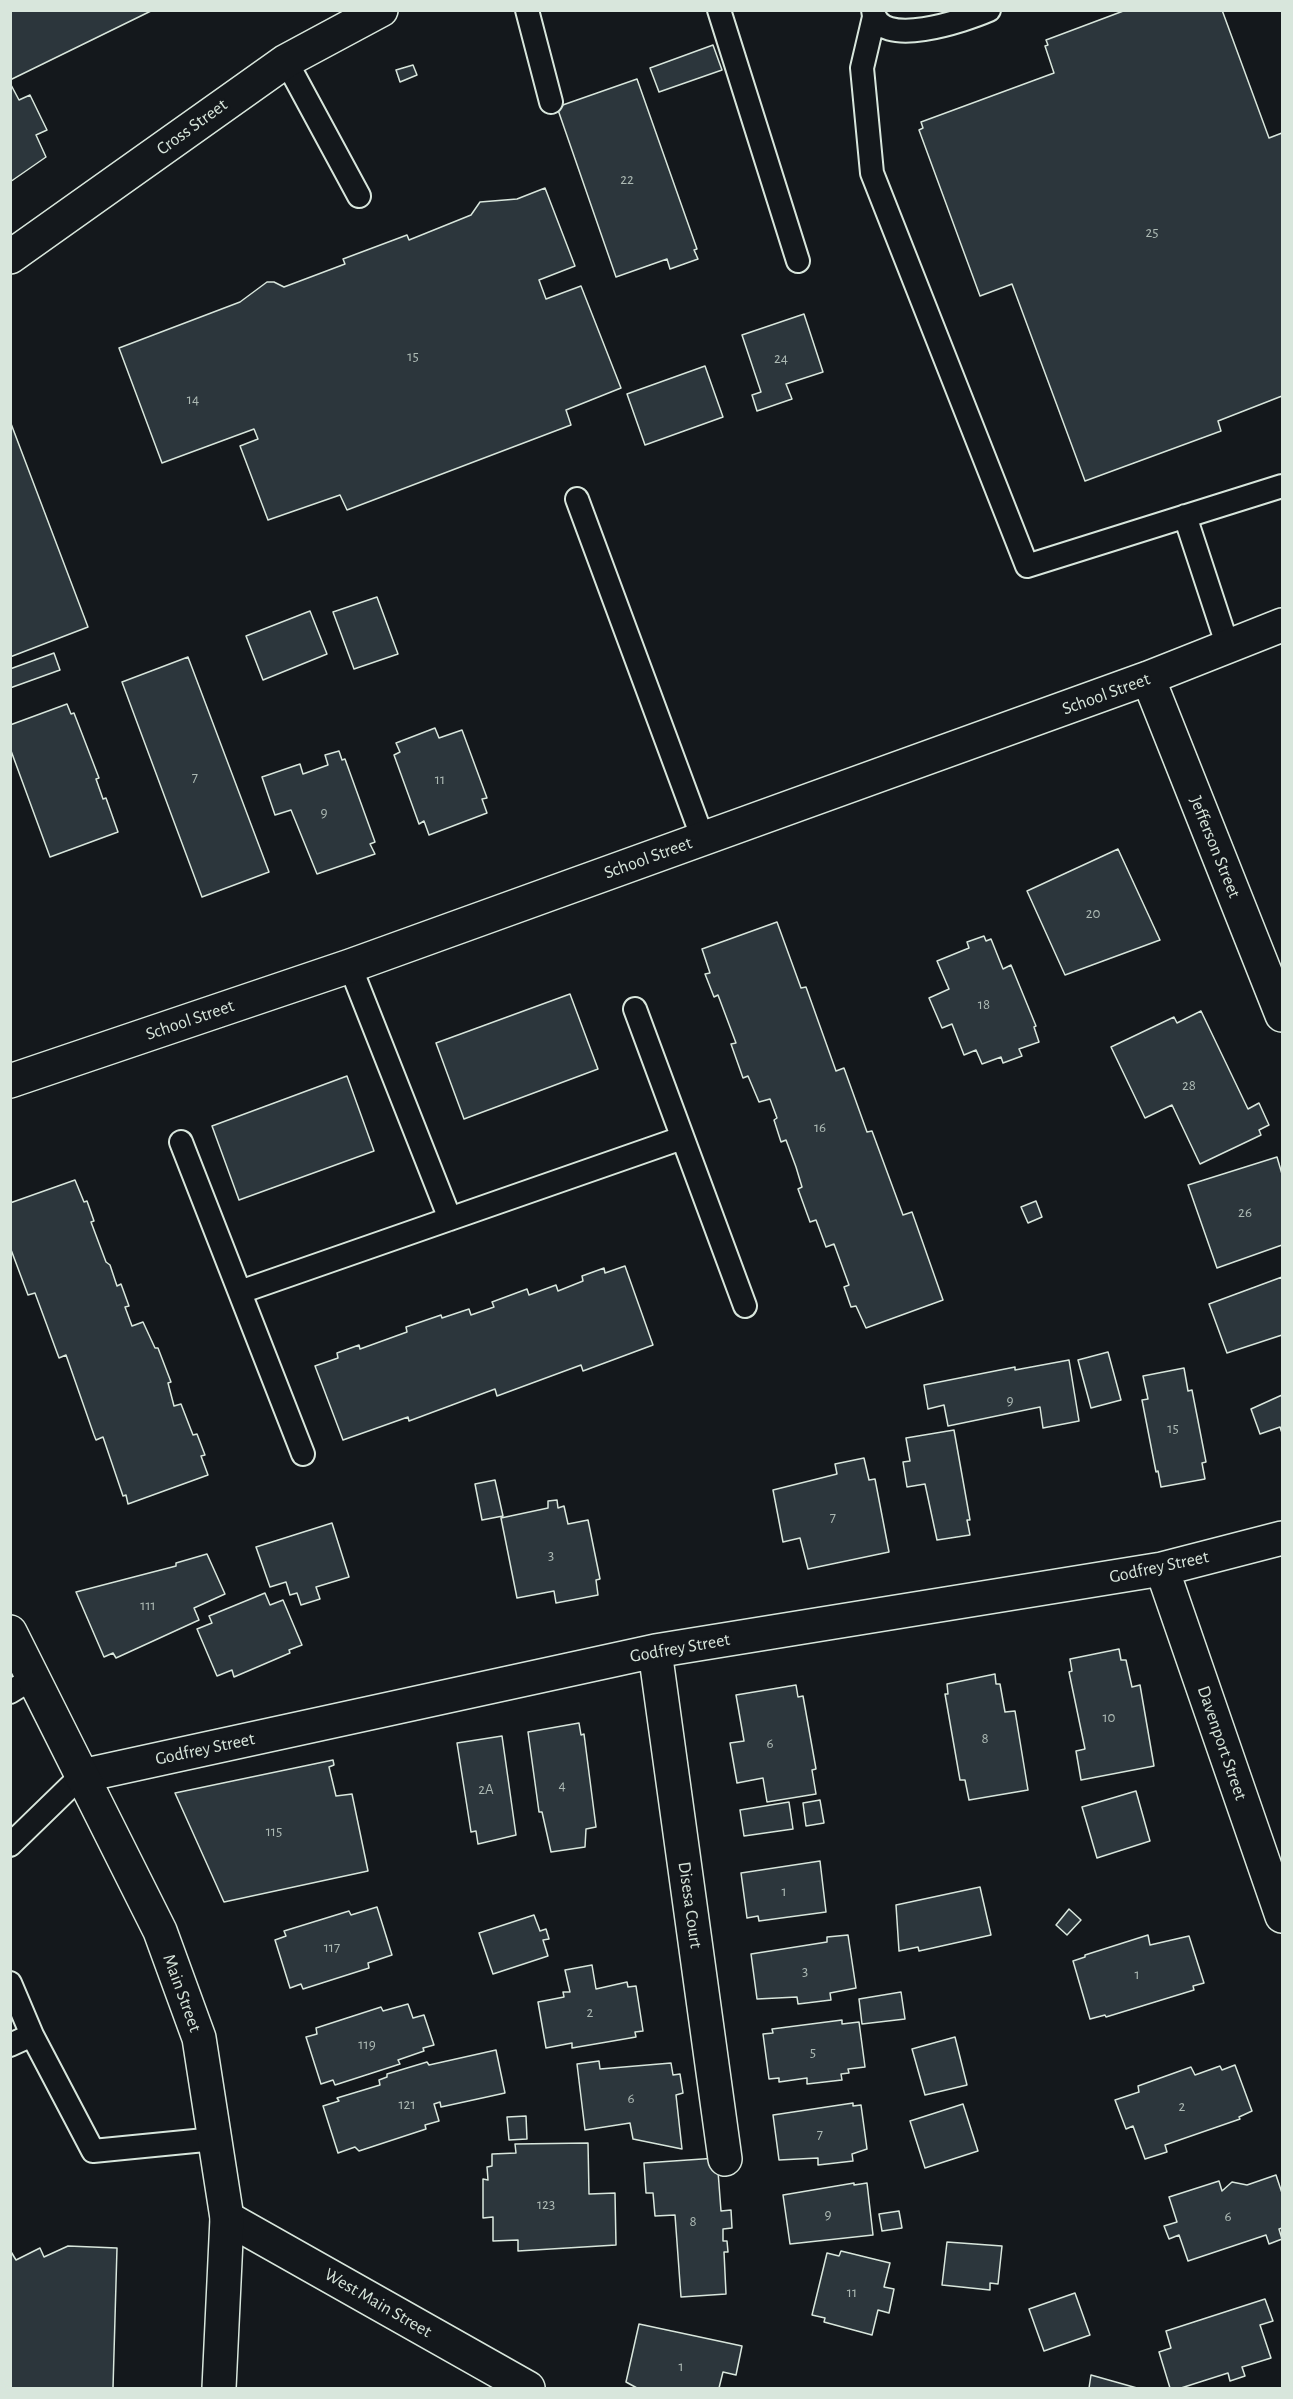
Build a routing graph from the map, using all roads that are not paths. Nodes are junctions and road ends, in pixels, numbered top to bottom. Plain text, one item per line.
1 (381, 10) edge
2 (527, 10) edge
3 (719, 10) edge
4 (989, 10) edge
5 (873, 14) edge
6 (286, 61) junction
7 (551, 102) dead end
8 (359, 196) dead end
9 (10, 257) edge
10 (798, 261) dead end
11 (1282, 486) edge
12 (577, 499) dead end
13 (1185, 516) junction
14 (1282, 625) edge
15 (1228, 647) junction
16 (1149, 678) junction
17 (703, 838) junction
18 (350, 966) junction
19 (635, 1009) dead end
20 (1282, 1015) edge
21 (10, 1082) edge
22 (682, 1138) junction
23 (181, 1142) dead end
24 (450, 1219) junction
25 (240, 1292) junction
26 (745, 1306) dead end
27 (303, 1454) dead end
28 (1282, 1538) edge
29 (1162, 1569) junction
30 (10, 1632) edge
31 (655, 1651) junction
32 (22, 1685) edge
33 (81, 1776) junction
34 (10, 1845) edge
35 (1282, 1917) edge
36 (10, 1983) edge
37 (32, 2035) junction
38 (10, 2045) edge
39 (215, 2139) junction
40 (725, 2159) dead end
41 (227, 2218) junction
42 (219, 2388) edge
43 (528, 2388) edge

1 - 6 street, Cross Street
2 - 7 lane
3 - 10 lane
4 - 5 lane
5 - 13 lane
6 - 8 lane
6 - 9 street, Cross Street
11 - 13 lane
12 - 17 lane
13 - 15 lane
14 - 15 street, School Street
15 - 16 street, School Street
16 - 17 street, School Street
16 - 20 street, Jefferson Street
17 - 18 street, School Street
18 - 21 street, School Street
18 - 24 lane
19 - 22 lane
22 - 24 lane
22 - 26 lane
23 - 25 lane
24 - 25 lane
25 - 27 lane
28 - 29 street, Godfrey Street
29 - 31 street, Godfrey Street
29 - 35 street, Davenport Street
30 - 32 street, Main Street
31 - 33 street, Godfrey Street
31 - 40 street, Disesa Court
32 - 33 street, Main Street
33 - 34 lane
33 - 39 street, Main Street
36 - 37 lane
37 - 38 lane
37 - 39 lane
39 - 41 street, Main Street
41 - 42 street, Main Street
41 - 43 street, West Main Street

